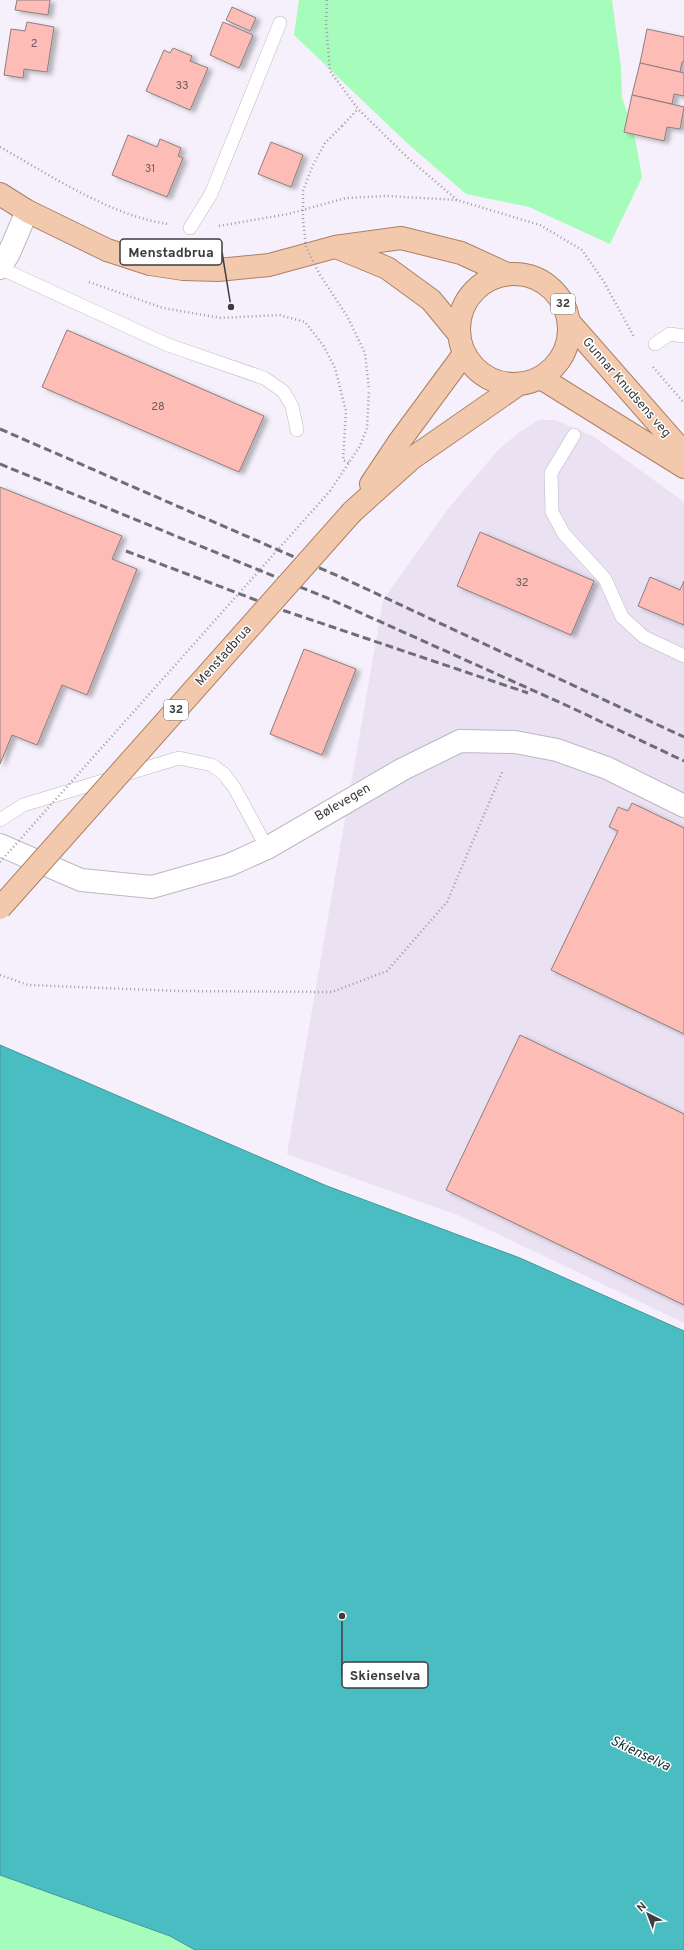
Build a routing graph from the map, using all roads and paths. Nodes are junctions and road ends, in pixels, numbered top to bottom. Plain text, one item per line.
1 (327, 0) edge
2 (280, 22) dead end
3 (358, 109) junction
4 (0, 147) edge
5 (0, 194) edge
6 (457, 200) dead end
7 (0, 203) edge
8 (27, 211) junction
9 (190, 228) joint
10 (335, 247) junction
11 (0, 268) edge
12 (508, 274) junction
13 (88, 281) dead end
14 (569, 322) junction
15 (684, 336) edge
16 (462, 344) junction
17 (655, 344) dead end
18 (540, 378) junction
19 (519, 384) junction
20 (297, 430) dead end
21 (574, 435) dead end
22 (684, 453) edge
23 (350, 463) junction
24 (684, 467) edge
25 (352, 512) junction
26 (684, 656) edge
27 (515, 742) junction
28 (684, 806) edge
29 (0, 820) edge
30 (0, 845) edge
31 (267, 848) junction
32 (0, 862) edge
33 (0, 908) edge
34 (0, 975) edge

1 - 3 path
2 - 9 lane
3 - 6 path
3 - 23 path, bridge
4 - 9 path
5 - 8 main road, 32
7 - 8 main road, 32
8 - 10 main road, 32
8 - 11 street
10 - 12 main road, 32
10 - 16 main road, 32
11 - 20 lane
12 - 14 main road, 32
12 - 16 main road, 32
13 - 23 path
14 - 18 main road, 32
14 - 22 main road, Gunnar Knudsens veg / 32
15 - 17 lane
16 - 19 main road, 32
16 - 25 main road, Menstadbrua / 32
18 - 19 main road, 32
18 - 24 main road, Gunnar Knudsens veg
19 - 25 main road, Menstadbrua / 32
21 - 26 lane
23 - 32 path, bridge
25 - 33 main road, Menstadbrua / 32, bridge
27 - 28 street, Bølevegen
27 - 31 street, Bølevegen
27 - 34 path
29 - 31 lane
30 - 31 street, Bølevegen

